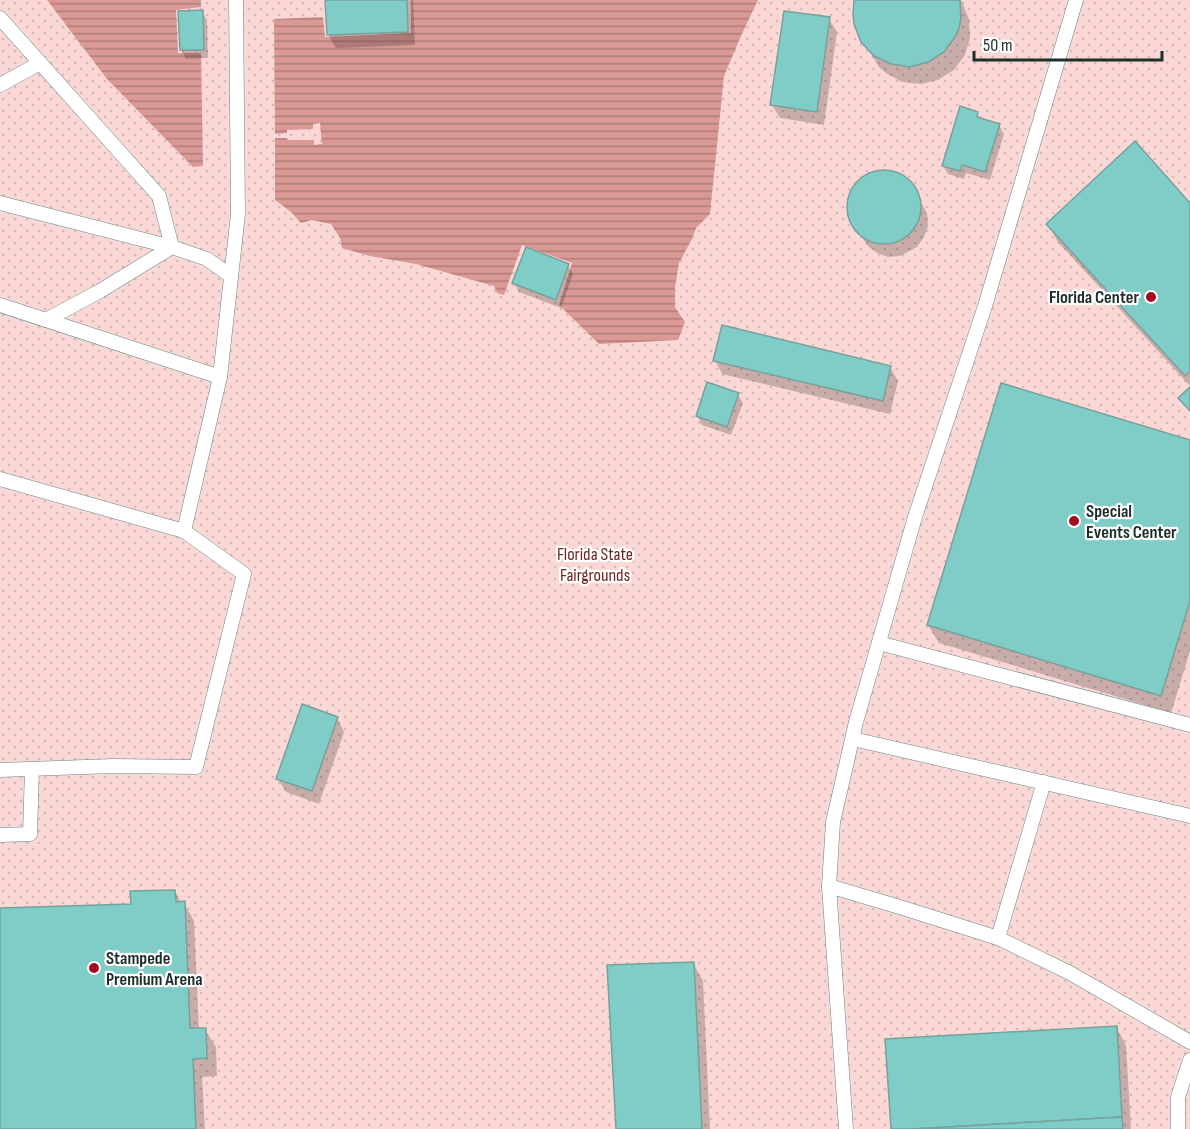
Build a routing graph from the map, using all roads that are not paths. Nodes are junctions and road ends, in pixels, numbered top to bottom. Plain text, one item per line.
1 (236, 0) edge
2 (1076, 0) edge
3 (0, 18) edge
4 (40, 63) junction
5 (0, 85) edge
6 (0, 203) edge
7 (172, 247) junction
8 (231, 276) junction
9 (0, 305) edge
10 (46, 320) junction
11 (220, 377) junction
12 (0, 479) edge
13 (184, 531) junction
14 (879, 643) junction
15 (1190, 725) edge
16 (853, 739) junction
17 (32, 769) junction
18 (0, 770) edge
19 (1044, 782) junction
20 (1190, 816) edge
21 (0, 835) edge
22 (829, 886) junction
23 (998, 938) junction
24 (1190, 1042) edge
25 (1190, 1059) edge
26 (1184, 1099) edge
27 (846, 1129) edge
28 (1178, 1129) edge

1 - 8 lane
2 - 14 lane
3 - 4 lane
4 - 5 lane
4 - 7 lane
6 - 7 lane
7 - 8 lane
7 - 10 lane
8 - 11 lane
9 - 10 lane
10 - 11 lane
11 - 13 lane
12 - 13 lane
13 - 17 lane
14 - 15 lane
14 - 16 lane
16 - 19 lane
16 - 22 lane
17 - 18 lane
17 - 21 lane
19 - 20 lane
19 - 23 lane
22 - 23 lane
22 - 27 lane
23 - 24 lane
25 - 26 lane
26 - 28 lane

